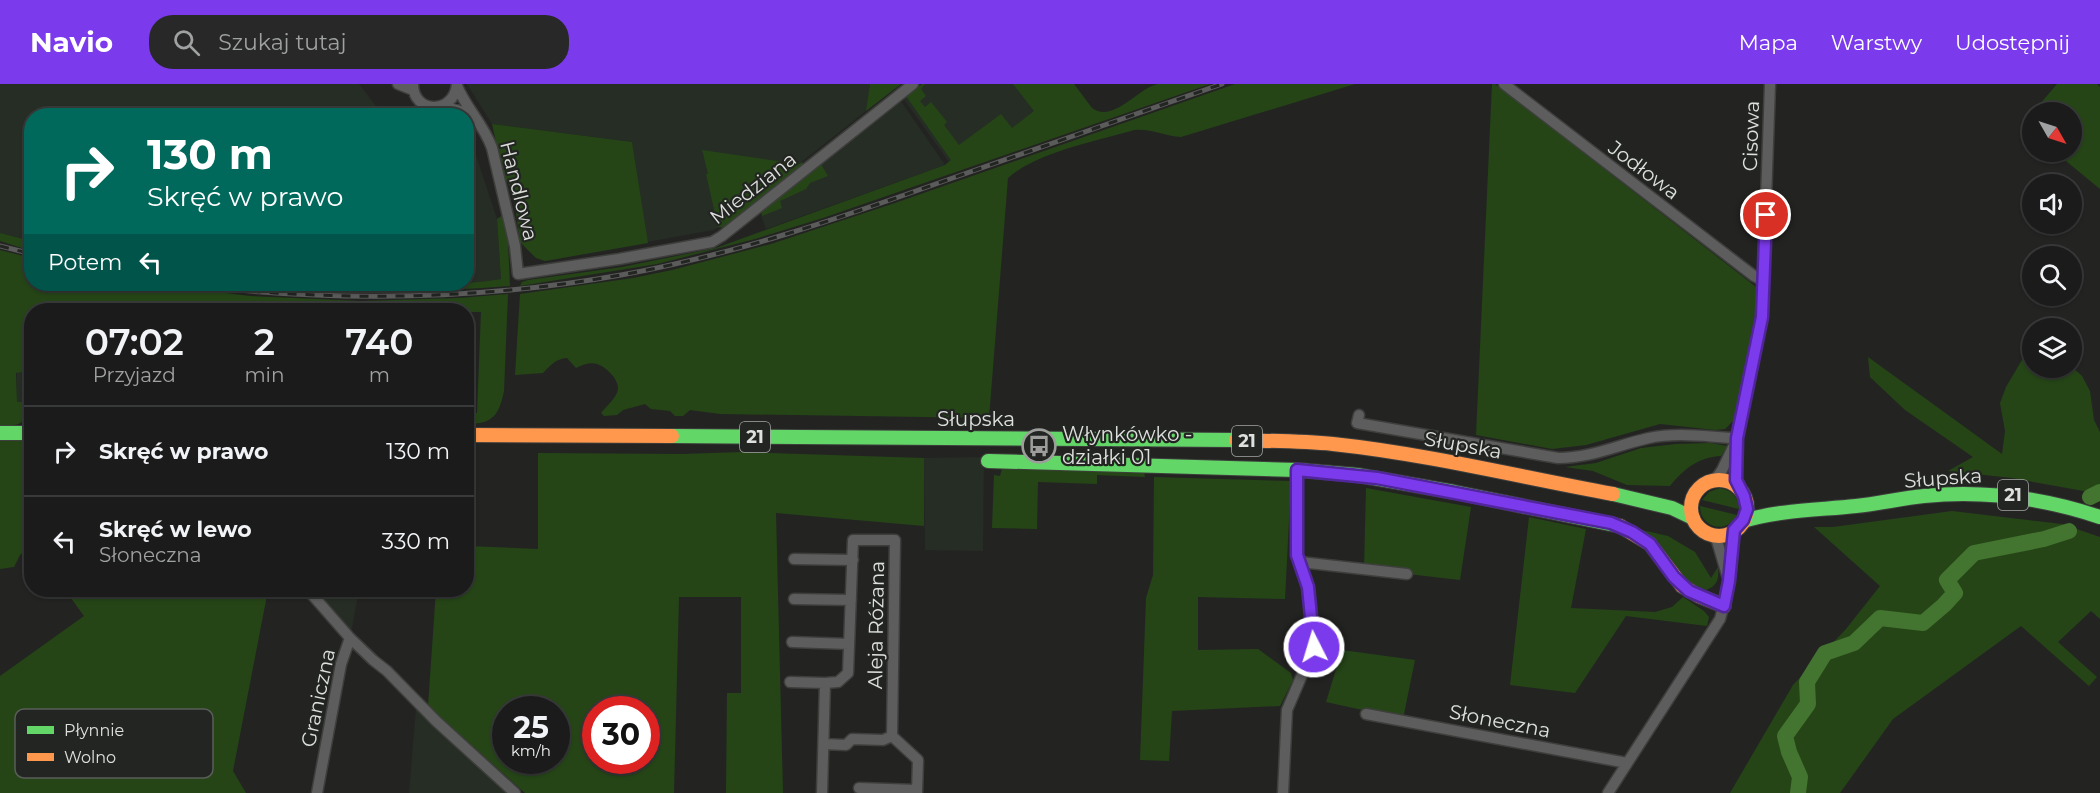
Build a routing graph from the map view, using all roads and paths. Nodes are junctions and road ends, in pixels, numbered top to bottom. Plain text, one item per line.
1 (398, 84) edge
2 (913, 84) edge
3 (1504, 84) edge
4 (1770, 84) edge
5 (457, 85) edge
6 (413, 87) edge
7 (443, 106) junction
8 (450, 108) edge
9 (469, 108) edge
10 (474, 117) edge
11 (476, 120) joint
12 (518, 274) joint
13 (1764, 280) junction
14 (1359, 414) dead end
15 (0, 433) edge
16 (24, 433) edge
17 (474, 435) edge
18 (1737, 438) junction
19 (988, 461) dead end
20 (1297, 470) junction
21 (1715, 480) junction
22 (1741, 492) junction
23 (1695, 494) junction
24 (1629, 498) junction
25 (1822, 510) junction
26 (2100, 517) edge
27 (1693, 518) junction
28 (1739, 525) junction
29 (1713, 535) junction
30 (794, 559) dead end
31 (852, 560) junction
32 (1300, 562) junction
33 (1407, 574) dead end
34 (1729, 581) junction
35 (314, 597) edge
36 (794, 599) dead end
37 (851, 600) junction
38 (1724, 606) junction
39 (350, 638) junction
40 (792, 642) dead end
41 (849, 644) junction
42 (790, 682) dead end
43 (825, 683) junction
44 (1366, 714) dead end
45 (892, 736) junction
46 (824, 744) junction
47 (1627, 764) junction
48 (859, 789) dead end
49 (511, 792) edge
50 (917, 792) edge
51 (317, 793) edge
52 (822, 793) edge
53 (1283, 793) edge
54 (1608, 793) edge

1 - 6 street
2 - 12 street, Miedziana
3 - 13 street, Jodłowa
4 - 13 street, Cisowa
5 - 7 street, Handlowa
5 - 9 street, Handlowa
6 - 7 street
7 - 8 street
10 - 11 street, Handlowa
11 - 12 street, Handlowa
13 - 18 street, Cisowa
14 - 18 street
15 - 16 main road
17 - 24 main road, Słupska / 21
18 - 21 street, Cisowa
18 - 22 street, Cisowa
19 - 20 main road
20 - 32 street
20 - 38 main road
21 - 22 main road, 21
21 - 23 main road, 21
22 - 25 main road, Słupska / 21
22 - 28 main road
23 - 24 main road, Słupska / 21
23 - 27 main road
24 - 27 main road, Słupska / 21
25 - 26 main road, Słupska / 21
25 - 28 main road, Słupska / 21
27 - 29 main road, 21
28 - 29 main road, 21
28 - 34 street
29 - 34 street
30 - 31 street, Aleja Różana
31 - 37 street, Aleja Różana
31 - 45 street, Aleja Różana
32 - 33 street
32 - 53 street
34 - 38 street
35 - 39 street, Graniczna
36 - 37 street, Aleja Różana
37 - 41 street, Aleja Różana
38 - 47 street
39 - 49 street
39 - 51 street, Graniczna
40 - 41 street, Aleja Różana
41 - 43 street, Aleja Różana
42 - 43 street
43 - 46 street
44 - 47 street, Słoneczna
45 - 46 street
45 - 50 street
46 - 52 street
47 - 54 street
48 - 50 street

